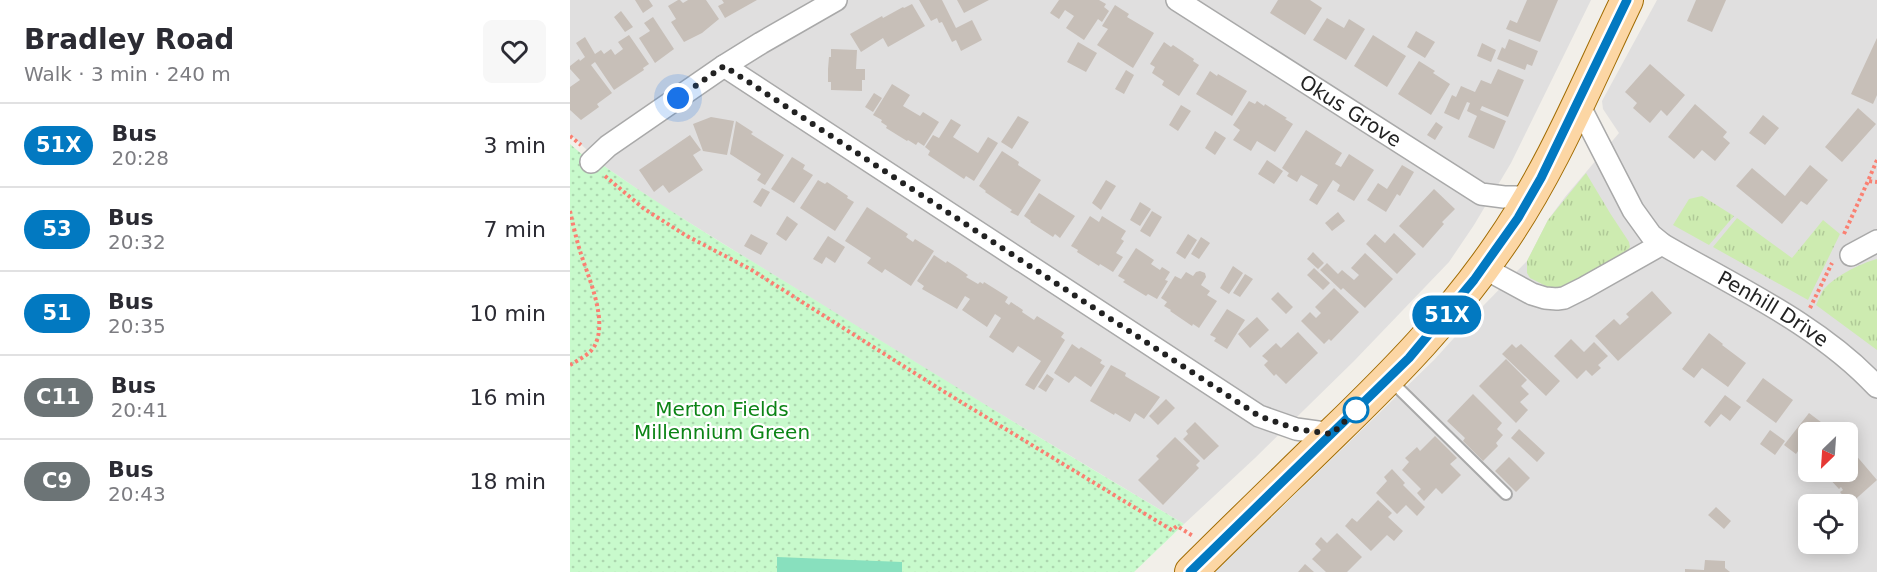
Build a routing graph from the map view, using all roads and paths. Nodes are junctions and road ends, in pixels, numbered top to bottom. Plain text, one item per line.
1 (836, 0) edge
2 (1177, 0) edge
3 (1627, 0) edge
4 (724, 66) junction
5 (1578, 103) junction
6 (1877, 160) edge
7 (594, 168) joint
8 (1877, 182) edge
9 (1530, 197) junction
10 (570, 211) edge
11 (1877, 241) edge
12 (1662, 244) junction
13 (1851, 255) dead end
14 (1484, 268) junction
15 (570, 365) edge
16 (1389, 378) junction
17 (1877, 387) edge
18 (1332, 434) junction
19 (1506, 494) dead end
20 (1214, 549) junction
21 (1191, 572) edge

1 - 4 street
2 - 9 street, Okus Grove
3 - 5 main road
4 - 7 street
4 - 18 street
5 - 9 main road
5 - 12 street, Penhill Drive
6 - 8 path
7 - 20 path
9 - 14 main road
10 - 15 path
11 - 13 street
12 - 14 street
12 - 17 street, Penhill Drive
14 - 16 main road
16 - 18 main road
16 - 19 lane
18 - 20 main road
20 - 21 main road

